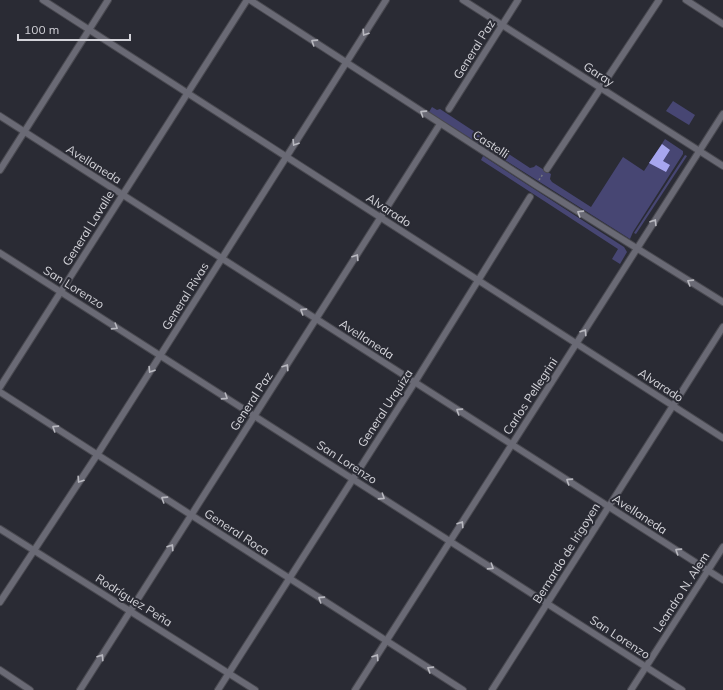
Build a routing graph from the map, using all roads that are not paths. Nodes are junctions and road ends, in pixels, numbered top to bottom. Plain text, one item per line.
1 (43, 0) edge
2 (108, 0) edge
3 (248, 0) edge
4 (386, 0) edge
5 (463, 0) edge
6 (518, 0) edge
7 (659, 0) edge
8 (686, 0) edge
9 (723, 24) edge
10 (502, 25) junction
11 (89, 30) junction
12 (346, 63) junction
13 (600, 88) junction
14 (187, 93) junction
15 (449, 109) dead end
16 (723, 114) edge
17 (0, 116) edge
18 (440, 124) junction
19 (24, 132) junction
20 (699, 151) junction
21 (286, 157) junction
22 (723, 166) edge
23 (547, 169) road end
24 (0, 170) edge
25 (122, 194) junction
26 (530, 198) dead end
27 (381, 218) junction
28 (637, 249) junction
29 (0, 253) edge
30 (222, 258) junction
31 (478, 281) junction
32 (60, 292) junction
33 (723, 302) edge
34 (316, 319) junction
35 (723, 328) edge
36 (576, 344) junction
37 (160, 355) junction
38 (415, 382) junction
39 (0, 387) edge
40 (0, 392) edge
41 (673, 406) junction
42 (255, 416) junction
43 (723, 438) edge
44 (512, 444) junction
45 (97, 455) junction
46 (353, 479) junction
47 (609, 507) junction
48 (191, 516) junction
49 (0, 529) edge
50 (450, 541) junction
51 (723, 547) edge
52 (34, 551) junction
53 (708, 570) junction
54 (289, 579) junction
55 (723, 580) edge
56 (0, 602) edge
57 (548, 603) junction
58 (130, 611) junction
59 (386, 641) junction
60 (646, 667) junction
61 (0, 670) edge
62 (229, 673) junction
63 (30, 690) edge
64 (80, 690) edge
65 (218, 690) edge
66 (255, 690) edge
67 (355, 690) edge
68 (463, 690) edge
69 (492, 690) edge
70 (631, 690) edge
71 (682, 690) edge

1 - 11 street, Alvarado
2 - 11 street
12 -> 3 street, Castelli
3 - 14 street, General Lavalle
4 -> 12 street, General Rivas
5 - 10 street, Garay
6 - 10 street, General Paz
7 - 13 street
8 - 9 street
10 - 13 street, Garay
10 - 15 street, General Paz
11 - 14 street, Alvarado
11 - 19 street
18 -> 12 street, Castelli
12 -> 21 street, General Rivas
13 - 20 street, Garay
13 - 23 street
14 - 21 street, Alvarado
14 - 25 street, General Lavalle
16 - 20 street, Carlos Pellegrini
17 - 19 street, Avellaneda
18 - 27 street, General Paz
28 -> 18 street, Castelli
19 - 24 street
19 - 25 street, Avellaneda
20 - 22 street, Garay
28 -> 20 street, Carlos Pellegrini
21 - 27 street, Alvarado
21 - 30 street, General Rivas
25 - 30 street, Avellaneda
25 - 32 street, General Lavalle
26 - 31 street, General Urquiza
27 - 31 street, Alvarado
34 -> 27 street, General Paz
33 -> 28 street, Castelli
36 -> 28 street, Carlos Pellegrini
29 - 32 street, San Lorenzo
34 -> 30 street, Avellaneda
30 - 37 street, General Rivas
31 - 36 street, Alvarado
31 - 38 street, General Urquiza
32 -> 37 street, San Lorenzo
32 - 39 street, General Lavalle
34 - 38 street, Avellaneda
42 -> 34 street, General Paz
35 - 41 street, Bernardo de Irigoyen
36 - 41 street, Alvarado
36 - 44 street, Carlos Pellegrini
37 -> 42 street, San Lorenzo
37 -> 45 street, General Rivas
44 -> 38 street, Avellaneda
38 - 46 street, General Urquiza
45 -> 40 street, General Roca
41 - 43 street, Alvarado
41 - 47 street, Bernardo de Irigoyen
42 - 46 street, San Lorenzo
42 - 48 street, General Paz
47 -> 44 street, Avellaneda
50 -> 44 street, Carlos Pellegrini
48 -> 45 street, General Roca
45 -> 52 street, General Rivas
46 -> 50 street, San Lorenzo
46 - 54 street, General Urquiza
53 -> 47 street, Avellaneda
47 - 57 street, Bernardo de Irigoyen
48 - 54 street, General Roca
58 -> 48 street, General Paz
49 - 52 street, Rodríguez Peña
50 -> 57 street, San Lorenzo
50 - 59 street, Carlos Pellegrini
51 - 53 street, Leandro N. Alem
52 - 56 street, General Rivas
52 - 58 street, Rodríguez Peña
53 - 55 street, Avellaneda
53 - 60 street, Leandro N. Alem
59 -> 54 street, General Roca
54 - 62 street, General Urquiza
57 - 60 street, San Lorenzo
57 - 69 street, Bernardo de Irigoyen
58 - 62 street, Rodríguez Peña
64 -> 58 street, General Paz
67 -> 59 street, Carlos Pellegrini
68 -> 59 street, General Roca
60 - 70 street, Leandro N. Alem
60 - 71 street, San Lorenzo
61 - 63 street
62 - 65 street, General Urquiza
62 - 66 street, Rodríguez Peña

